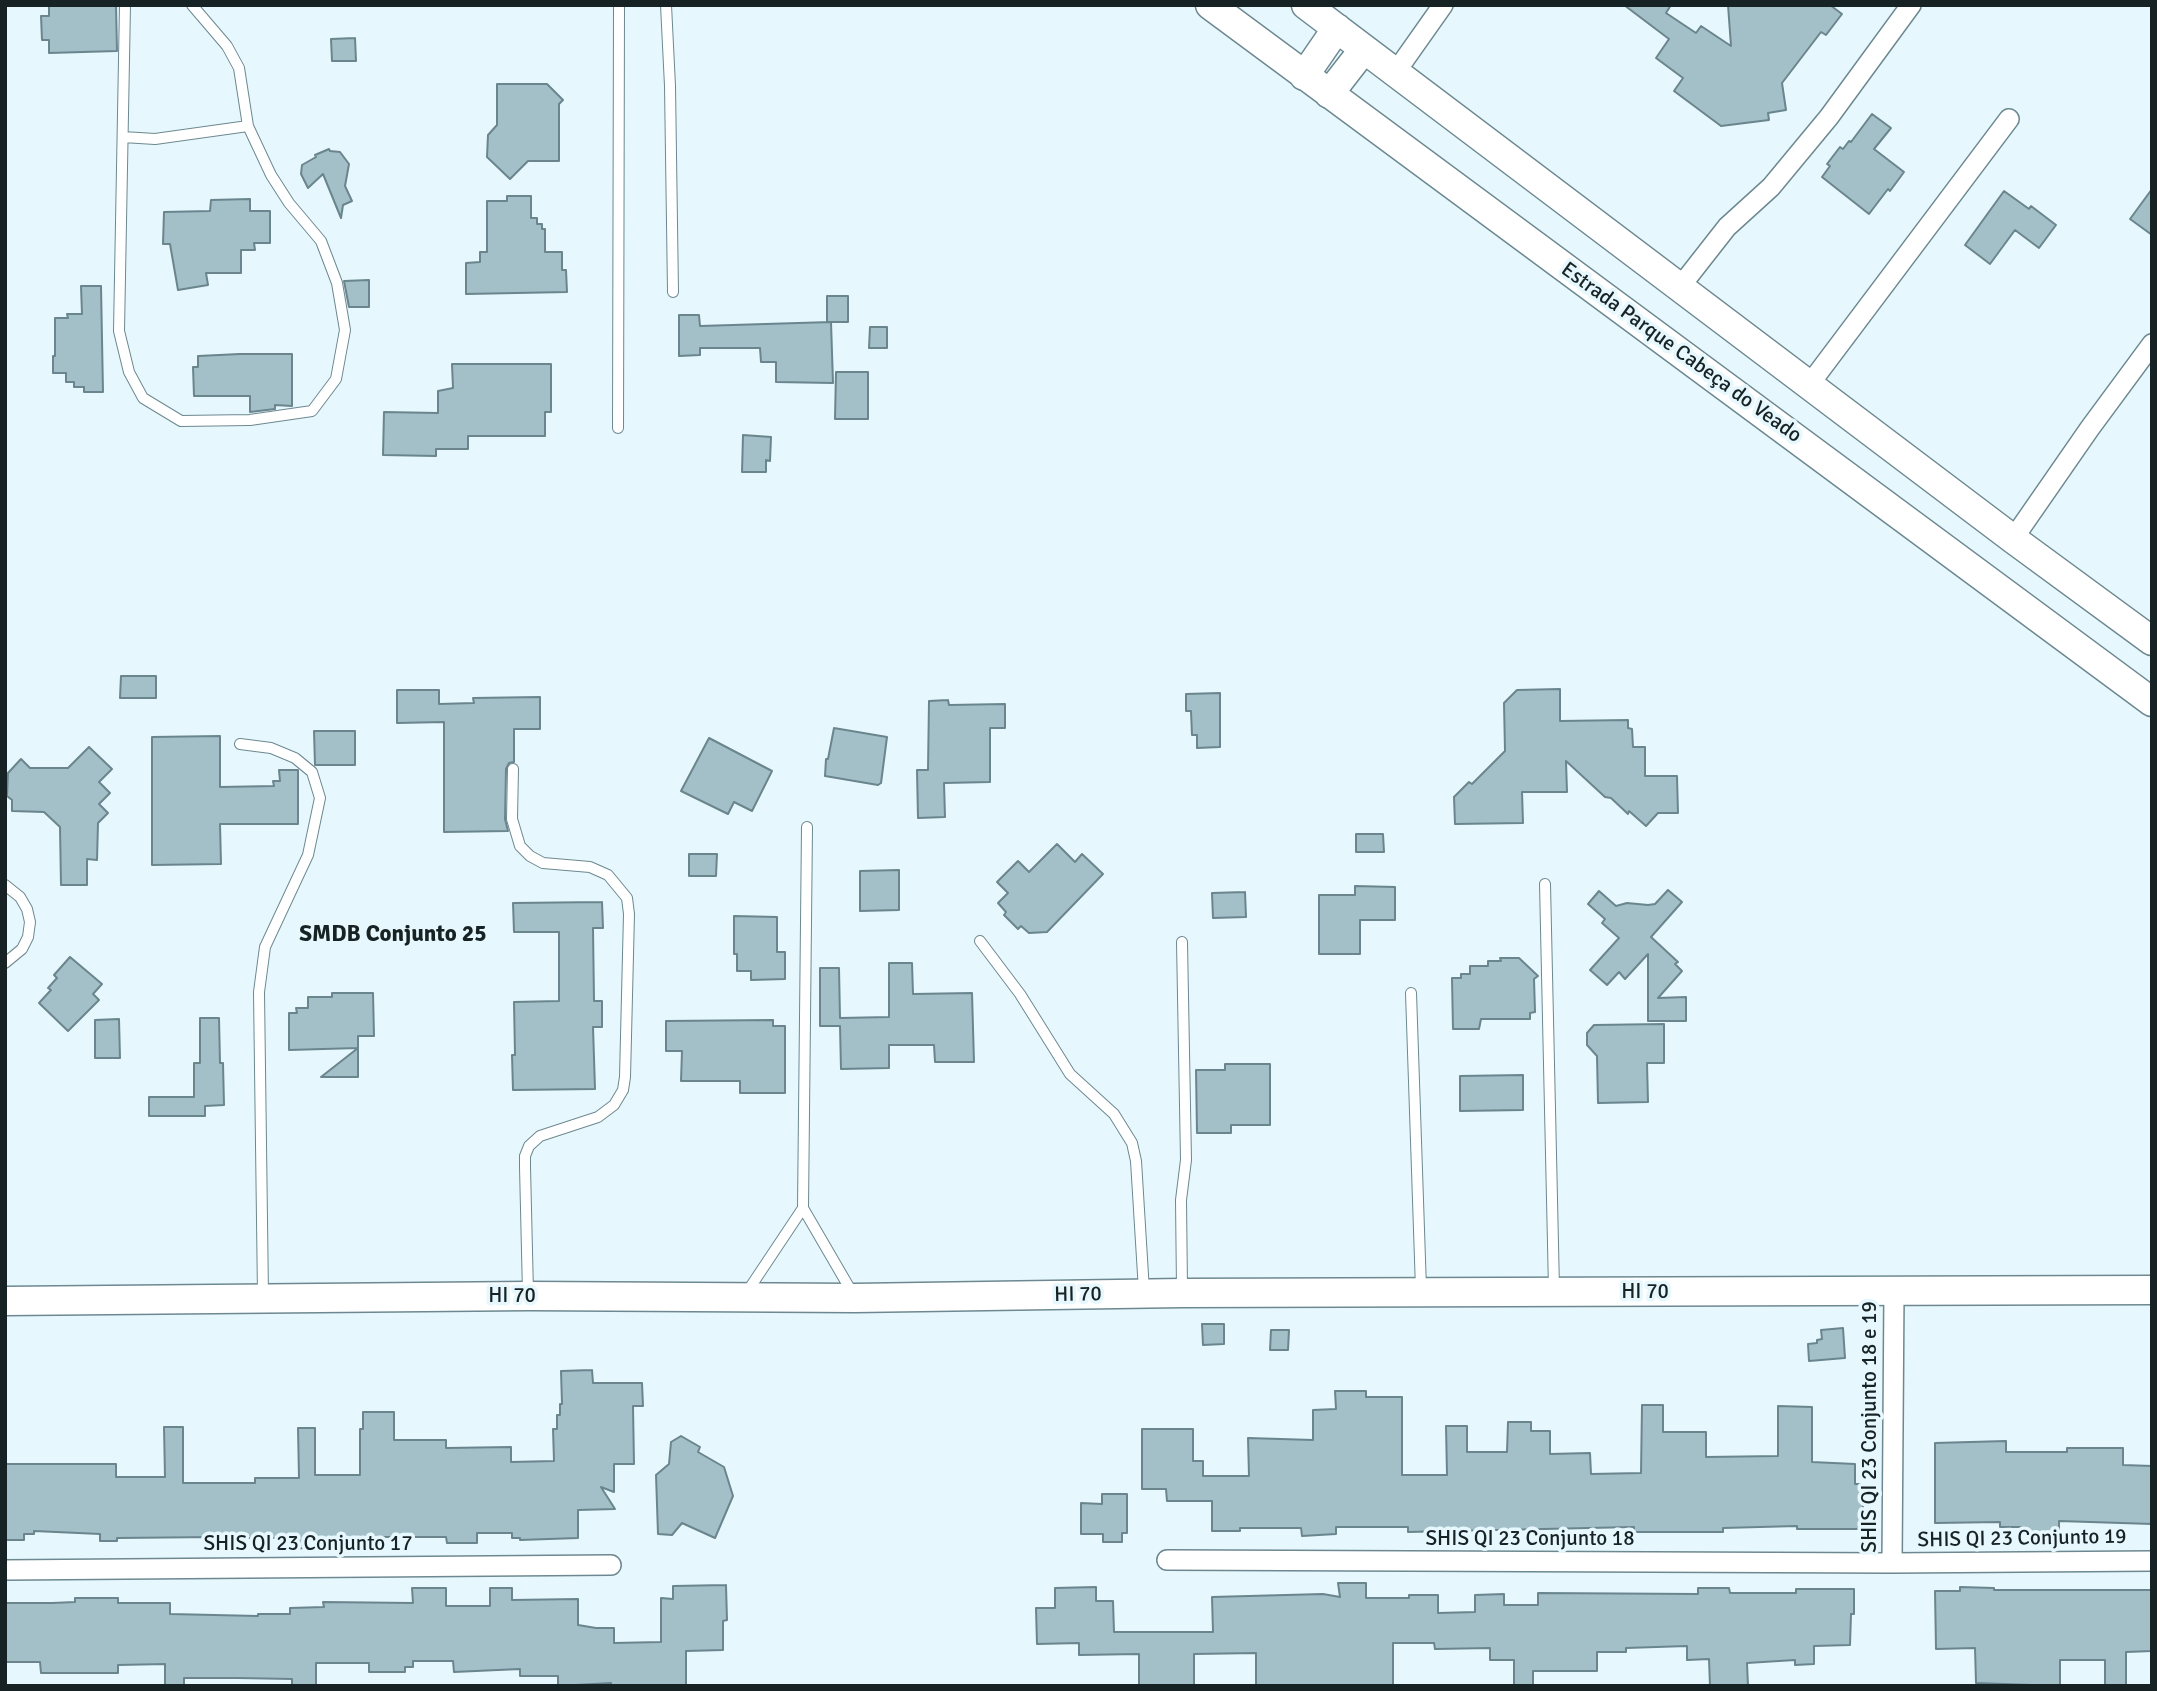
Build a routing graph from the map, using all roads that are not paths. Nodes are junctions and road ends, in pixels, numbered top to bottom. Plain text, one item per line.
1 (125, 5) edge
2 (192, 5) edge
3 (619, 5) edge
4 (666, 5) edge
5 (1210, 5) edge
6 (1306, 5) edge
7 (1443, 5) edge
8 (1911, 5) edge
9 (1337, 28) junction
10 (1364, 49) junction
11 (1395, 73) junction
12 (1304, 76) junction
13 (1329, 94) junction
14 (2008, 119) dead end
15 (248, 126) junction
16 (123, 137) junction
17 (1680, 287) junction
18 (673, 292) dead end
19 (2152, 344) edge
20 (1809, 385) junction
21 (618, 428) dead end
22 (2013, 539) junction
23 (2148, 630) edge
24 (2152, 702) edge
25 (240, 744) dead end
26 (513, 769) dead end
27 (807, 827) dead end
28 (1545, 884) dead end
29 (5, 885) edge
30 (980, 941) dead end
31 (1182, 942) dead end
32 (5, 962) edge
33 (1411, 993) dead end
34 (803, 1208) junction
35 (1894, 1290) junction
36 (2152, 1290) edge
37 (1182, 1293) junction
38 (1421, 1293) junction
39 (1554, 1293) junction
40 (1145, 1294) junction
41 (528, 1296) junction
42 (263, 1297) junction
43 (743, 1297) junction
44 (855, 1298) junction
45 (5, 1301) edge
46 (1167, 1560) dead end
47 (2152, 1560) edge
48 (1892, 1563) junction
49 (611, 1564) dead end
50 (5, 1570) edge

1 - 16 lane
2 - 15 lane
3 - 21 lane
4 - 18 lane
5 - 12 main road, Estrada Parque Cabeça do Veado
6 - 9 main road
7 - 11 street
8 - 17 street
9 - 10 main road
9 - 12 main road
10 - 11 main road
10 - 13 main road
11 - 17 main road
12 - 13 main road, Estrada Parque Cabeça do Veado
13 - 24 main road, Estrada Parque Cabeça do Veado
14 - 20 street
15 - 16 lane
15 - 16 lane
17 - 20 main road
19 - 22 street
20 - 22 main road
22 - 23 main road
25 - 42 lane
26 - 41 lane
27 - 34 lane
28 - 39 lane
29 - 32 lane
30 - 40 lane
31 - 37 lane
33 - 38 lane
34 - 43 lane
34 - 44 lane
35 - 36 main road, HI 70
35 - 39 main road, HI 70
35 - 48 street, SHIS QI 23 Conjunto 18 e 19
37 - 38 main road, HI 70
37 - 40 main road, HI 70
38 - 39 main road, HI 70
40 - 44 main road, HI 70
41 - 42 main road, HI 70
41 - 43 main road, HI 70
42 - 45 main road, HI 70
43 - 44 main road, HI 70
46 - 48 street, SHIS QI 23 Conjunto 18
47 - 48 street, SHIS QI 23 Conjunto 19
49 - 50 street, SHIS QI 23 Conjunto 17

